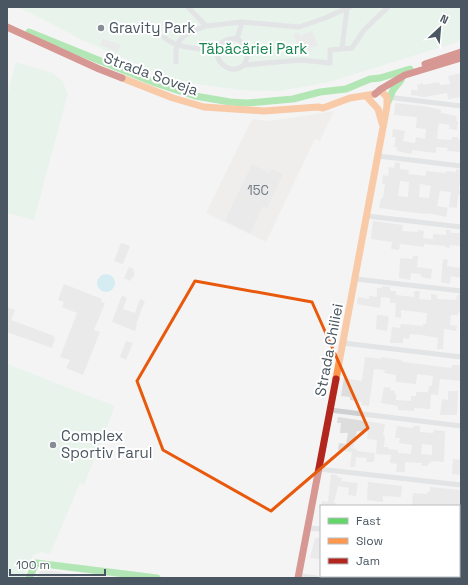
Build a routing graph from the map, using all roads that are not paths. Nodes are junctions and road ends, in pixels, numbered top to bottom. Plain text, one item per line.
1 (188, 7) edge
2 (388, 7) edge
3 (349, 8) edge
4 (242, 22) junction
5 (7, 23) edge
6 (206, 26) junction
7 (7, 27) edge
8 (164, 37) dead end
9 (237, 39) junction
10 (177, 44) junction
11 (342, 48) junction
12 (217, 51) junction
13 (461, 52) edge
14 (461, 58) edge
15 (176, 62) dead end
16 (244, 65) junction
17 (405, 75) junction
18 (376, 79) junction
19 (381, 90) junction
20 (317, 93) junction
21 (366, 96) junction
22 (388, 97) junction
23 (461, 106) edge
24 (318, 107) junction
25 (383, 127) junction
26 (378, 156) junction
27 (461, 166) edge
28 (367, 216) junction
29 (461, 227) edge
30 (356, 279) junction
31 (461, 291) edge
32 (343, 343) junction
33 (461, 356) edge
34 (330, 410) junction
35 (461, 426) edge
36 (319, 469) junction
37 (461, 485) edge
38 (308, 528) junction
39 (320, 529) edge
40 (299, 577) edge
41 (29, 578) edge
42 (157, 578) edge
43 (316, 578) edge

1 - 6 street
2 - 11 street
3 - 4 street
3 - 11 street
4 - 6 street
4 - 9 street
5 - 20 main road, Strada Soveja
6 - 10 street
7 - 24 main road, Strada Soveja
8 - 10 street
9 - 12 street
9 - 16 street
10 - 12 street
10 - 15 street
11 - 16 street
12 - 16 street
13 - 18 main road
14 - 17 main road
17 - 19 main road
17 - 22 main road
18 - 19 main road
18 - 20 main road, Strada Soveja
19 - 21 main road, Strada Soveja
19 - 22 main road
20 - 24 main road
21 - 24 main road, Strada Soveja
21 - 25 main road, Strada Chiliei
22 - 23 street
22 - 25 main road, Strada Chiliei
25 - 26 main road, Strada Chiliei
26 - 27 street
26 - 28 main road, Strada Chiliei
28 - 29 street
28 - 30 main road, Strada Chiliei
30 - 31 street
30 - 32 main road, Strada Chiliei
32 - 33 street
32 - 34 main road, Strada Chiliei
34 - 35 street
34 - 36 main road, Strada Chiliei
36 - 37 street
36 - 38 main road, Strada Chiliei
38 - 39 street
38 - 40 main road, Strada Chiliei
40 - 43 street
41 - 42 main road

